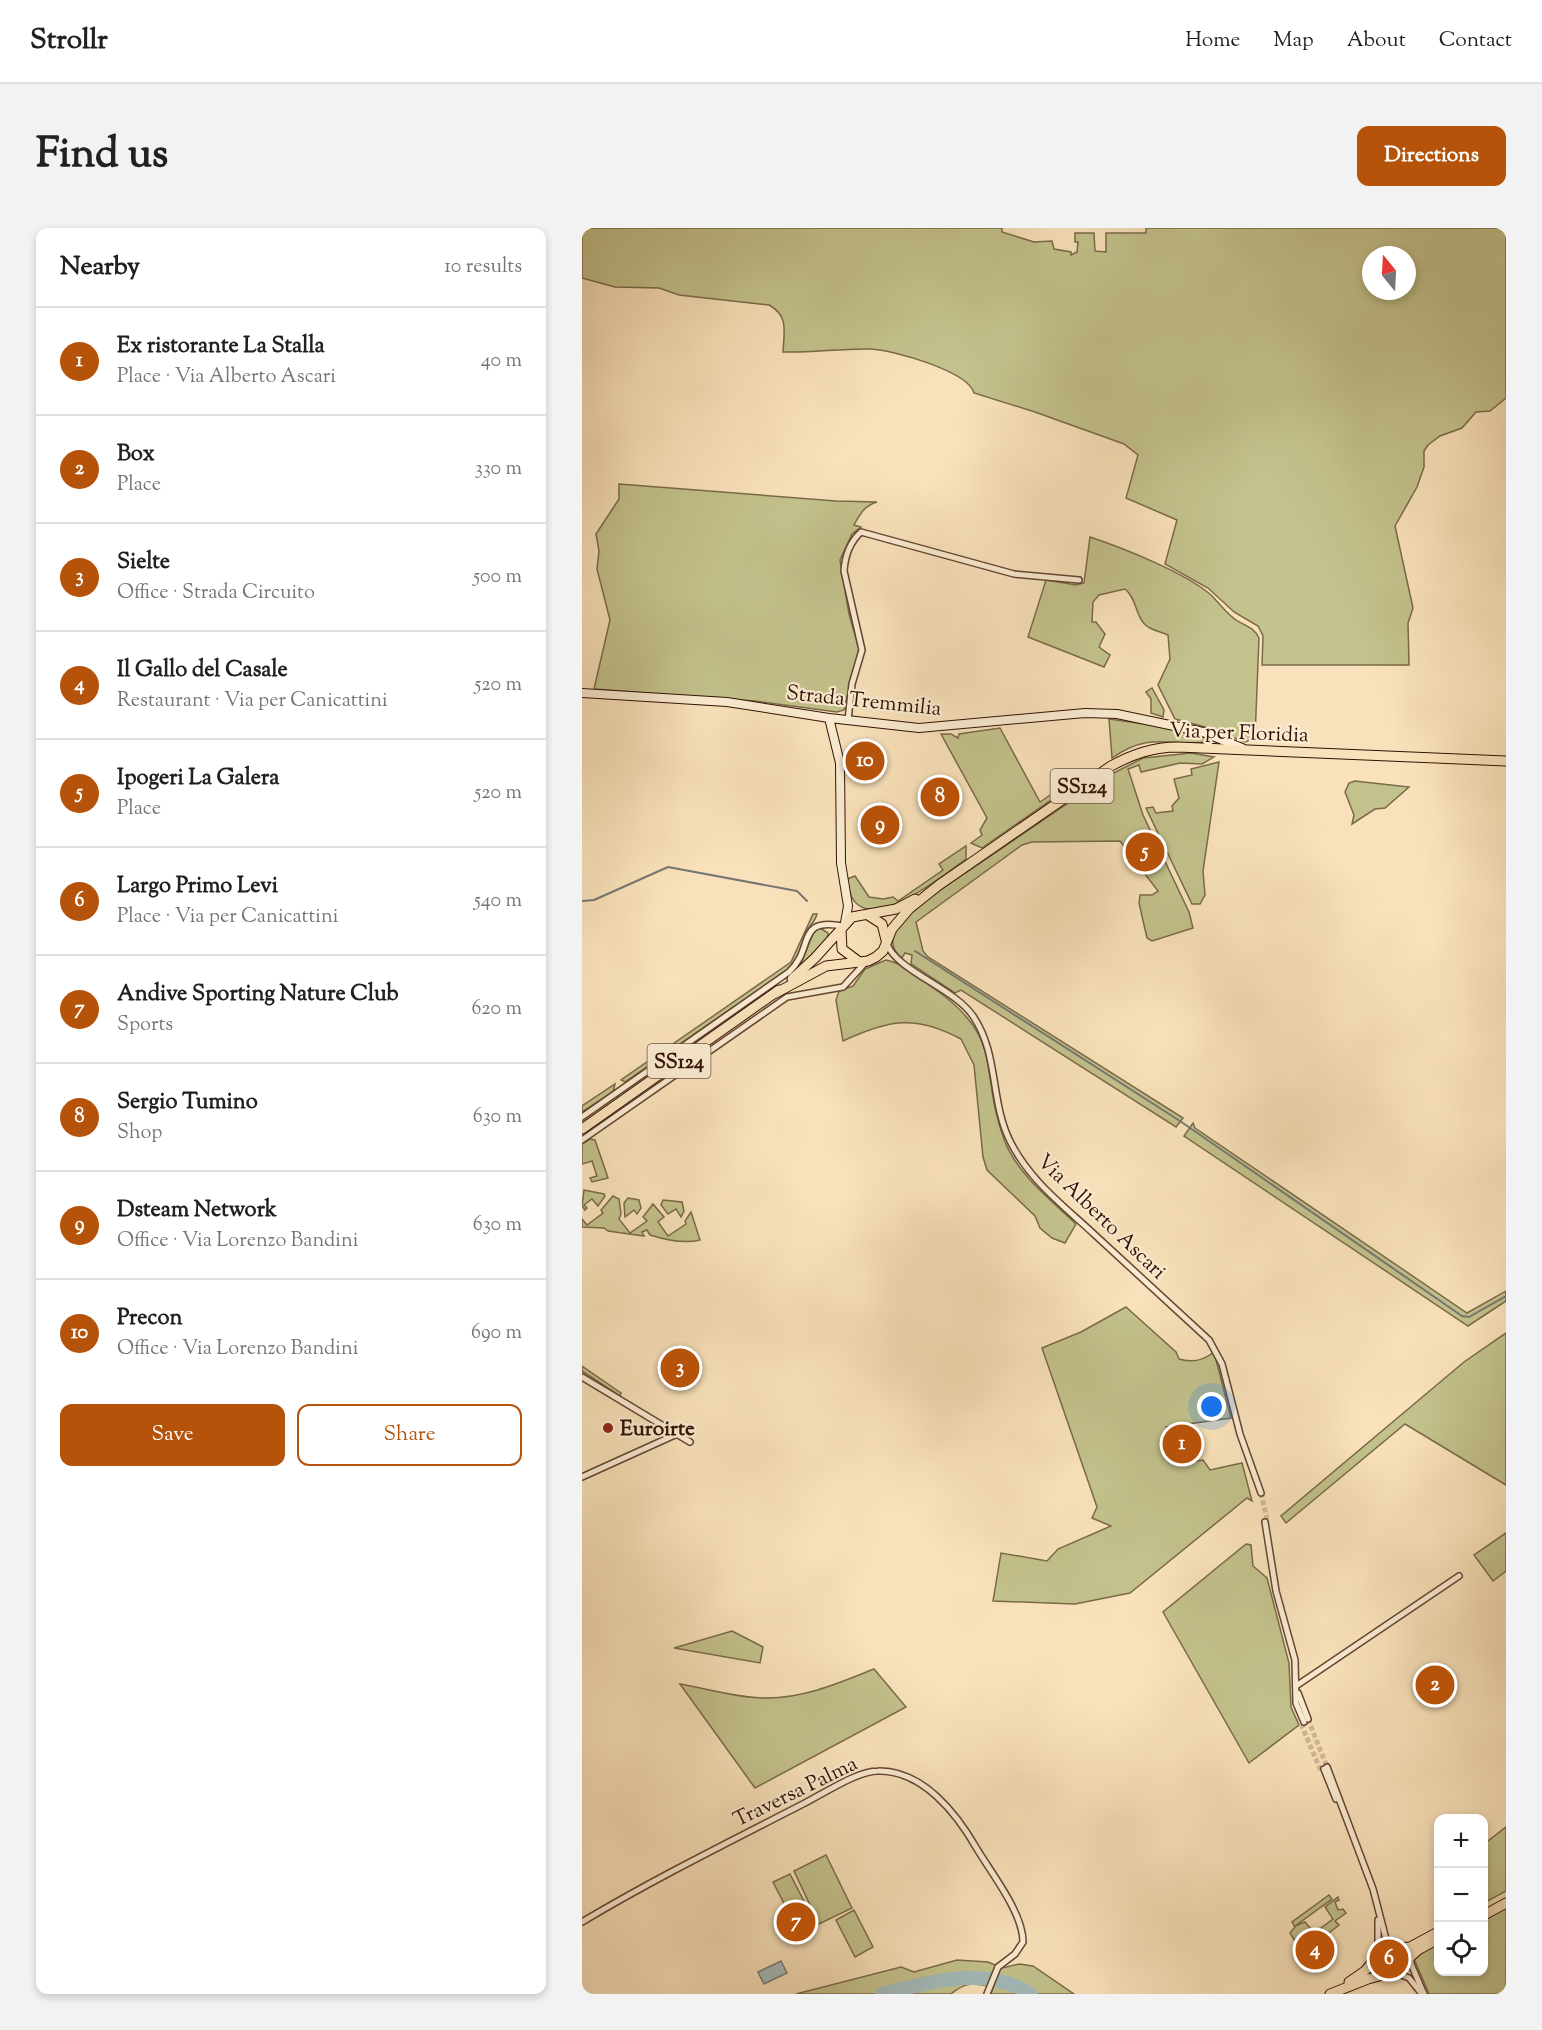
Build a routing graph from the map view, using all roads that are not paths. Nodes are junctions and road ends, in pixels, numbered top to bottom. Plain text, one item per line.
1 (1079, 580) dead end
2 (582, 693) edge
3 (829, 718) junction
4 (848, 720) junction
5 (1245, 750) junction
6 (1506, 760) edge
7 (939, 885) junction
8 (846, 896) junction
9 (865, 914) junction
10 (843, 926) junction
11 (886, 941) junction
12 (894, 957) junction
13 (848, 959) junction
14 (869, 960) junction
15 (852, 979) junction
16 (776, 993) junction
17 (582, 1117) edge
18 (582, 1129) edge
19 (582, 1140) edge
20 (582, 1377) edge
21 (677, 1434) junction
22 (690, 1442) dead end
23 (582, 1477) edge
24 (1259, 1495) tunnel mouth
25 (1266, 1521) tunnel mouth
26 (1459, 1575) dead end
27 (1296, 1686) junction
28 (1306, 1721) tunnel mouth
29 (1325, 1768) tunnel mouth
30 (1506, 1897) edge
31 (1506, 1903) edge
32 (1488, 1907) edge
33 (1488, 1913) edge
34 (1378, 1916) junction
35 (582, 1922) edge
36 (1434, 1934) edge
37 (1434, 1941) edge
38 (1378, 1955) junction
39 (1400, 1961) junction
40 (1340, 1989) junction
41 (987, 1994) edge
42 (1329, 1994) edge
43 (1423, 1994) edge

1 - 4 street
2 - 3 main road, Strada Tremmilia
3 - 4 main road, Strada Tremmilia
3 - 8 main road
4 - 5 main road, Strada Tremmilia
5 - 6 main road, Via per Floridia
5 - 7 main road, Via per Floridia / SS124
7 - 9 main road
7 - 11 main road
8 - 9 main road
8 - 10 main road
9 - 10 main road
9 - 11 main road
10 - 13 main road
10 - 16 main road
10 - 17 street
11 - 12 street
11 - 14 main road
12 - 14 street
12 - 24 street, Via Alberto Ascari
13 - 14 main road
13 - 15 street
13 - 16 main road
14 - 15 street
15 - 19 street
16 - 18 main road, SS124
20 - 21 street
21 - 22 street
21 - 23 street
25 - 27 street
26 - 27 street
27 - 28 street
29 - 34 street
30 - 32 main road
31 - 33 main road
34 - 38 street
34 - 39 street
35 - 41 street, Traversa Palma
36 - 39 main road
37 - 39 main road
38 - 39 main road
38 - 39 main road
38 - 40 main road
39 - 40 main road
39 - 43 street
39 - 43 street
40 - 42 main road

